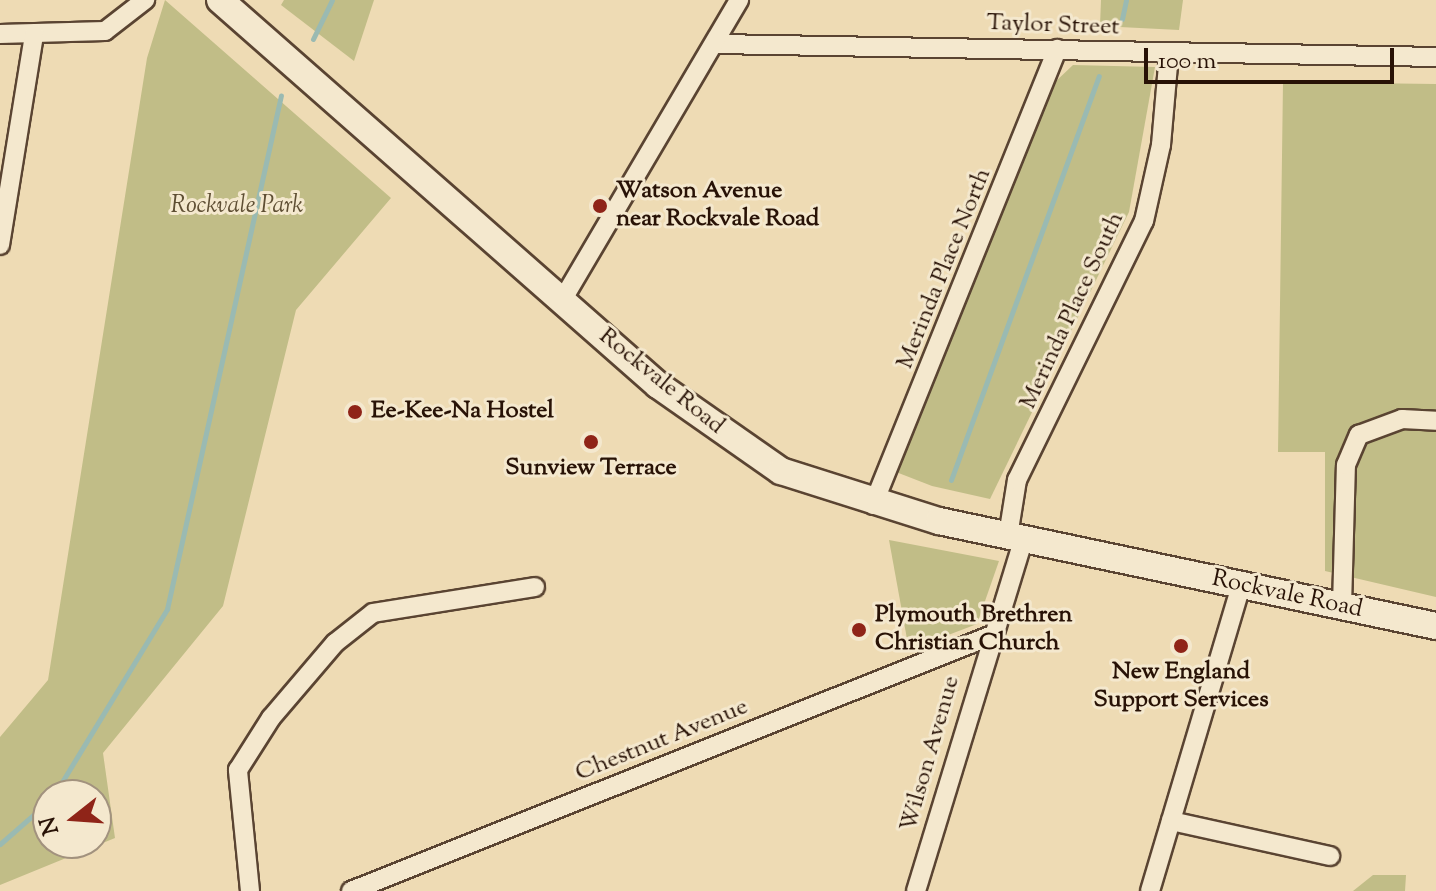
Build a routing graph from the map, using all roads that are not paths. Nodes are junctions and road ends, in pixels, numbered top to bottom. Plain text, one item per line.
1 (145, 0) edge
2 (220, 0) edge
3 (739, 0) edge
4 (0, 34) edge
5 (34, 34) junction
6 (716, 44) junction
7 (1057, 49) junction
8 (1169, 54) junction
9 (1436, 57) edge
10 (0, 245) edge
11 (563, 299) junction
12 (1436, 421) edge
13 (873, 505) junction
14 (1016, 538) junction
15 (1241, 585) junction
16 (535, 587) dead end
17 (1342, 606) junction
18 (1436, 626) edge
19 (990, 636) junction
20 (1171, 821) junction
21 (1330, 856) dead end
22 (250, 891) edge
23 (351, 891) edge
24 (916, 891) edge
25 (1150, 891) edge

1 - 5 street
2 - 11 street, Rockvale Road
3 - 6 street
4 - 5 street
5 - 10 street
6 - 7 street, Taylor Street
6 - 11 street
7 - 8 street, Taylor Street
7 - 13 street, Merinda Place North
8 - 9 street, Taylor Street
8 - 14 street, Merinda Place South
11 - 13 street, Rockvale Road
12 - 17 street
13 - 14 street, Rockvale Road
14 - 15 street, Rockvale Road
14 - 19 street, Wilson Avenue
15 - 17 street, Rockvale Road
15 - 20 street
16 - 22 street
17 - 18 street, Rockvale Road
19 - 23 street, Chestnut Avenue
19 - 24 street, Wilson Avenue
20 - 21 street
20 - 25 street

